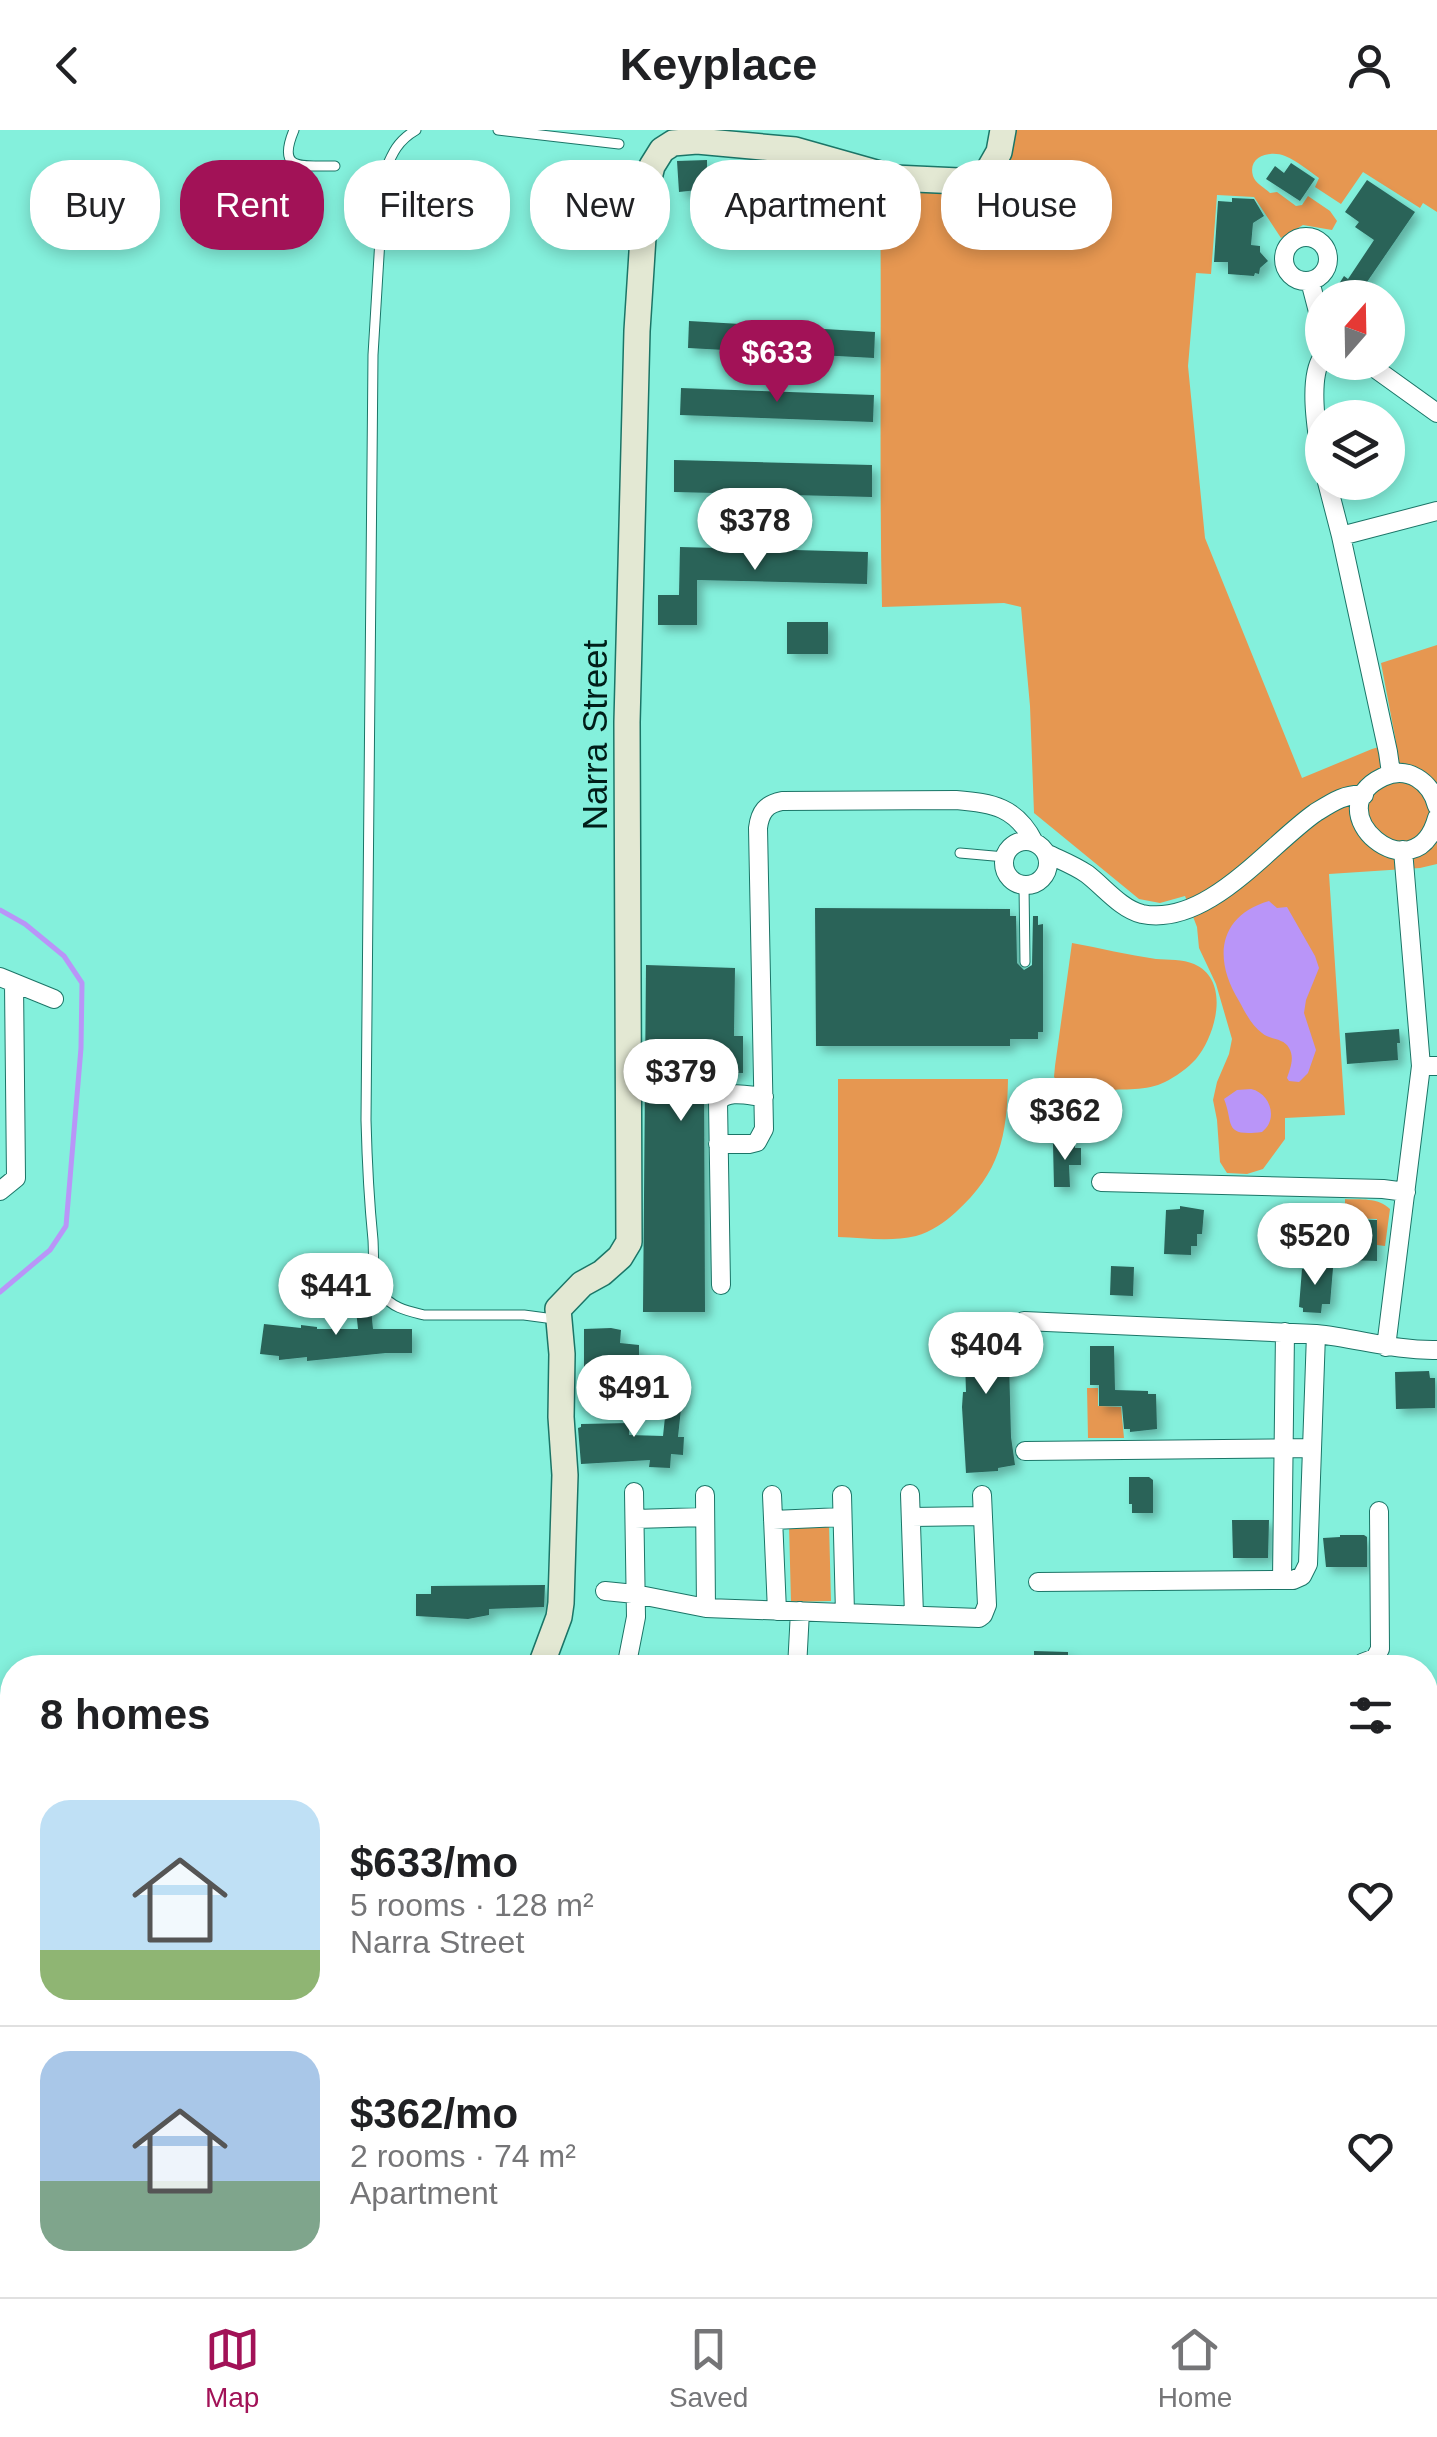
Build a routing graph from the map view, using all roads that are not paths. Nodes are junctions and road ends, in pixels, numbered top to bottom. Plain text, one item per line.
1 (294, 130) edge
2 (498, 130) edge
3 (1003, 130) edge
4 (413, 131) edge
5 (709, 136) edge
6 (619, 144) dead end
7 (335, 166) dead end
8 (1391, 380) edge
9 (1437, 413) edge
10 (1332, 500) edge
11 (1437, 510) edge
12 (1342, 536) junction
13 (1390, 774) junction
14 (1432, 784) edge
15 (1364, 795) junction
16 (1437, 806) edge
17 (1437, 818) edge
18 (1040, 848) junction
19 (1403, 850) junction
20 (960, 853) dead end
21 (1005, 858) junction
22 (1024, 885) junction
23 (1025, 962) dead end
24 (7, 980) edge
25 (54, 999) dead end
26 (1429, 1066) edge
27 (764, 1097) junction
28 (718, 1144) junction
29 (1101, 1182) dead end
30 (0, 1191) edge
31 (1406, 1192) junction
32 (721, 1285) dead end
33 (558, 1320) junction
34 (1024, 1321) dead end
35 (1285, 1332) junction
36 (1316, 1334) junction
37 (1386, 1346) junction
38 (1437, 1350) edge
39 (1284, 1447) junction
40 (1312, 1448) junction
41 (1025, 1451) dead end
42 (634, 1492) dead end
43 (910, 1494) dead end
44 (705, 1495) dead end
45 (772, 1495) dead end
46 (842, 1495) dead end
47 (982, 1495) dead end
48 (1379, 1511) dead end
49 (983, 1516) junction
50 (706, 1517) junction
51 (842, 1517) junction
52 (910, 1517) junction
53 (635, 1519) junction
54 (773, 1520) junction
55 (1282, 1580) junction
56 (1038, 1582) dead end
57 (605, 1591) dead end
58 (635, 1594) junction
59 (706, 1608) junction
60 (776, 1610) junction
61 (800, 1611) junction
62 (845, 1612) junction
63 (914, 1615) junction
64 (545, 1655) edge
65 (629, 1655) edge
66 (798, 1655) edge
67 (1377, 1655) edge

1 - 7 lane
2 - 6 lane
3 - 5 street, Narra Street
4 - 33 lane
5 - 33 street, Narra Street
8 - 9 street
10 - 12 street
11 - 12 street
12 - 13 street
13 - 14 street
13 - 15 street
14 - 16 street
15 - 18 street
15 - 19 street
17 - 19 street
18 - 21 street
18 - 22 street
18 - 27 street
19 - 26 street
20 - 21 lane
21 - 22 street
22 - 23 lane
24 - 25 street
24 - 30 street
26 - 31 street
27 - 28 street
27 - 28 street
28 - 32 street
29 - 31 street
31 - 37 street
33 - 64 street
34 - 35 street
35 - 36 street
35 - 39 street
36 - 37 street
36 - 40 street
37 - 38 street
39 - 40 street
39 - 41 street
39 - 55 street
40 - 55 street
42 - 53 street
43 - 52 street
44 - 50 street
45 - 54 street
46 - 51 street
47 - 49 street
48 - 67 street
49 - 52 street
49 - 63 street
50 - 53 street
50 - 59 street
51 - 54 street
51 - 62 street
52 - 63 street
53 - 58 street
54 - 60 street
55 - 56 street
57 - 58 street
58 - 59 street
58 - 65 street
59 - 60 street
60 - 61 street
61 - 62 street
61 - 66 street
62 - 63 street

